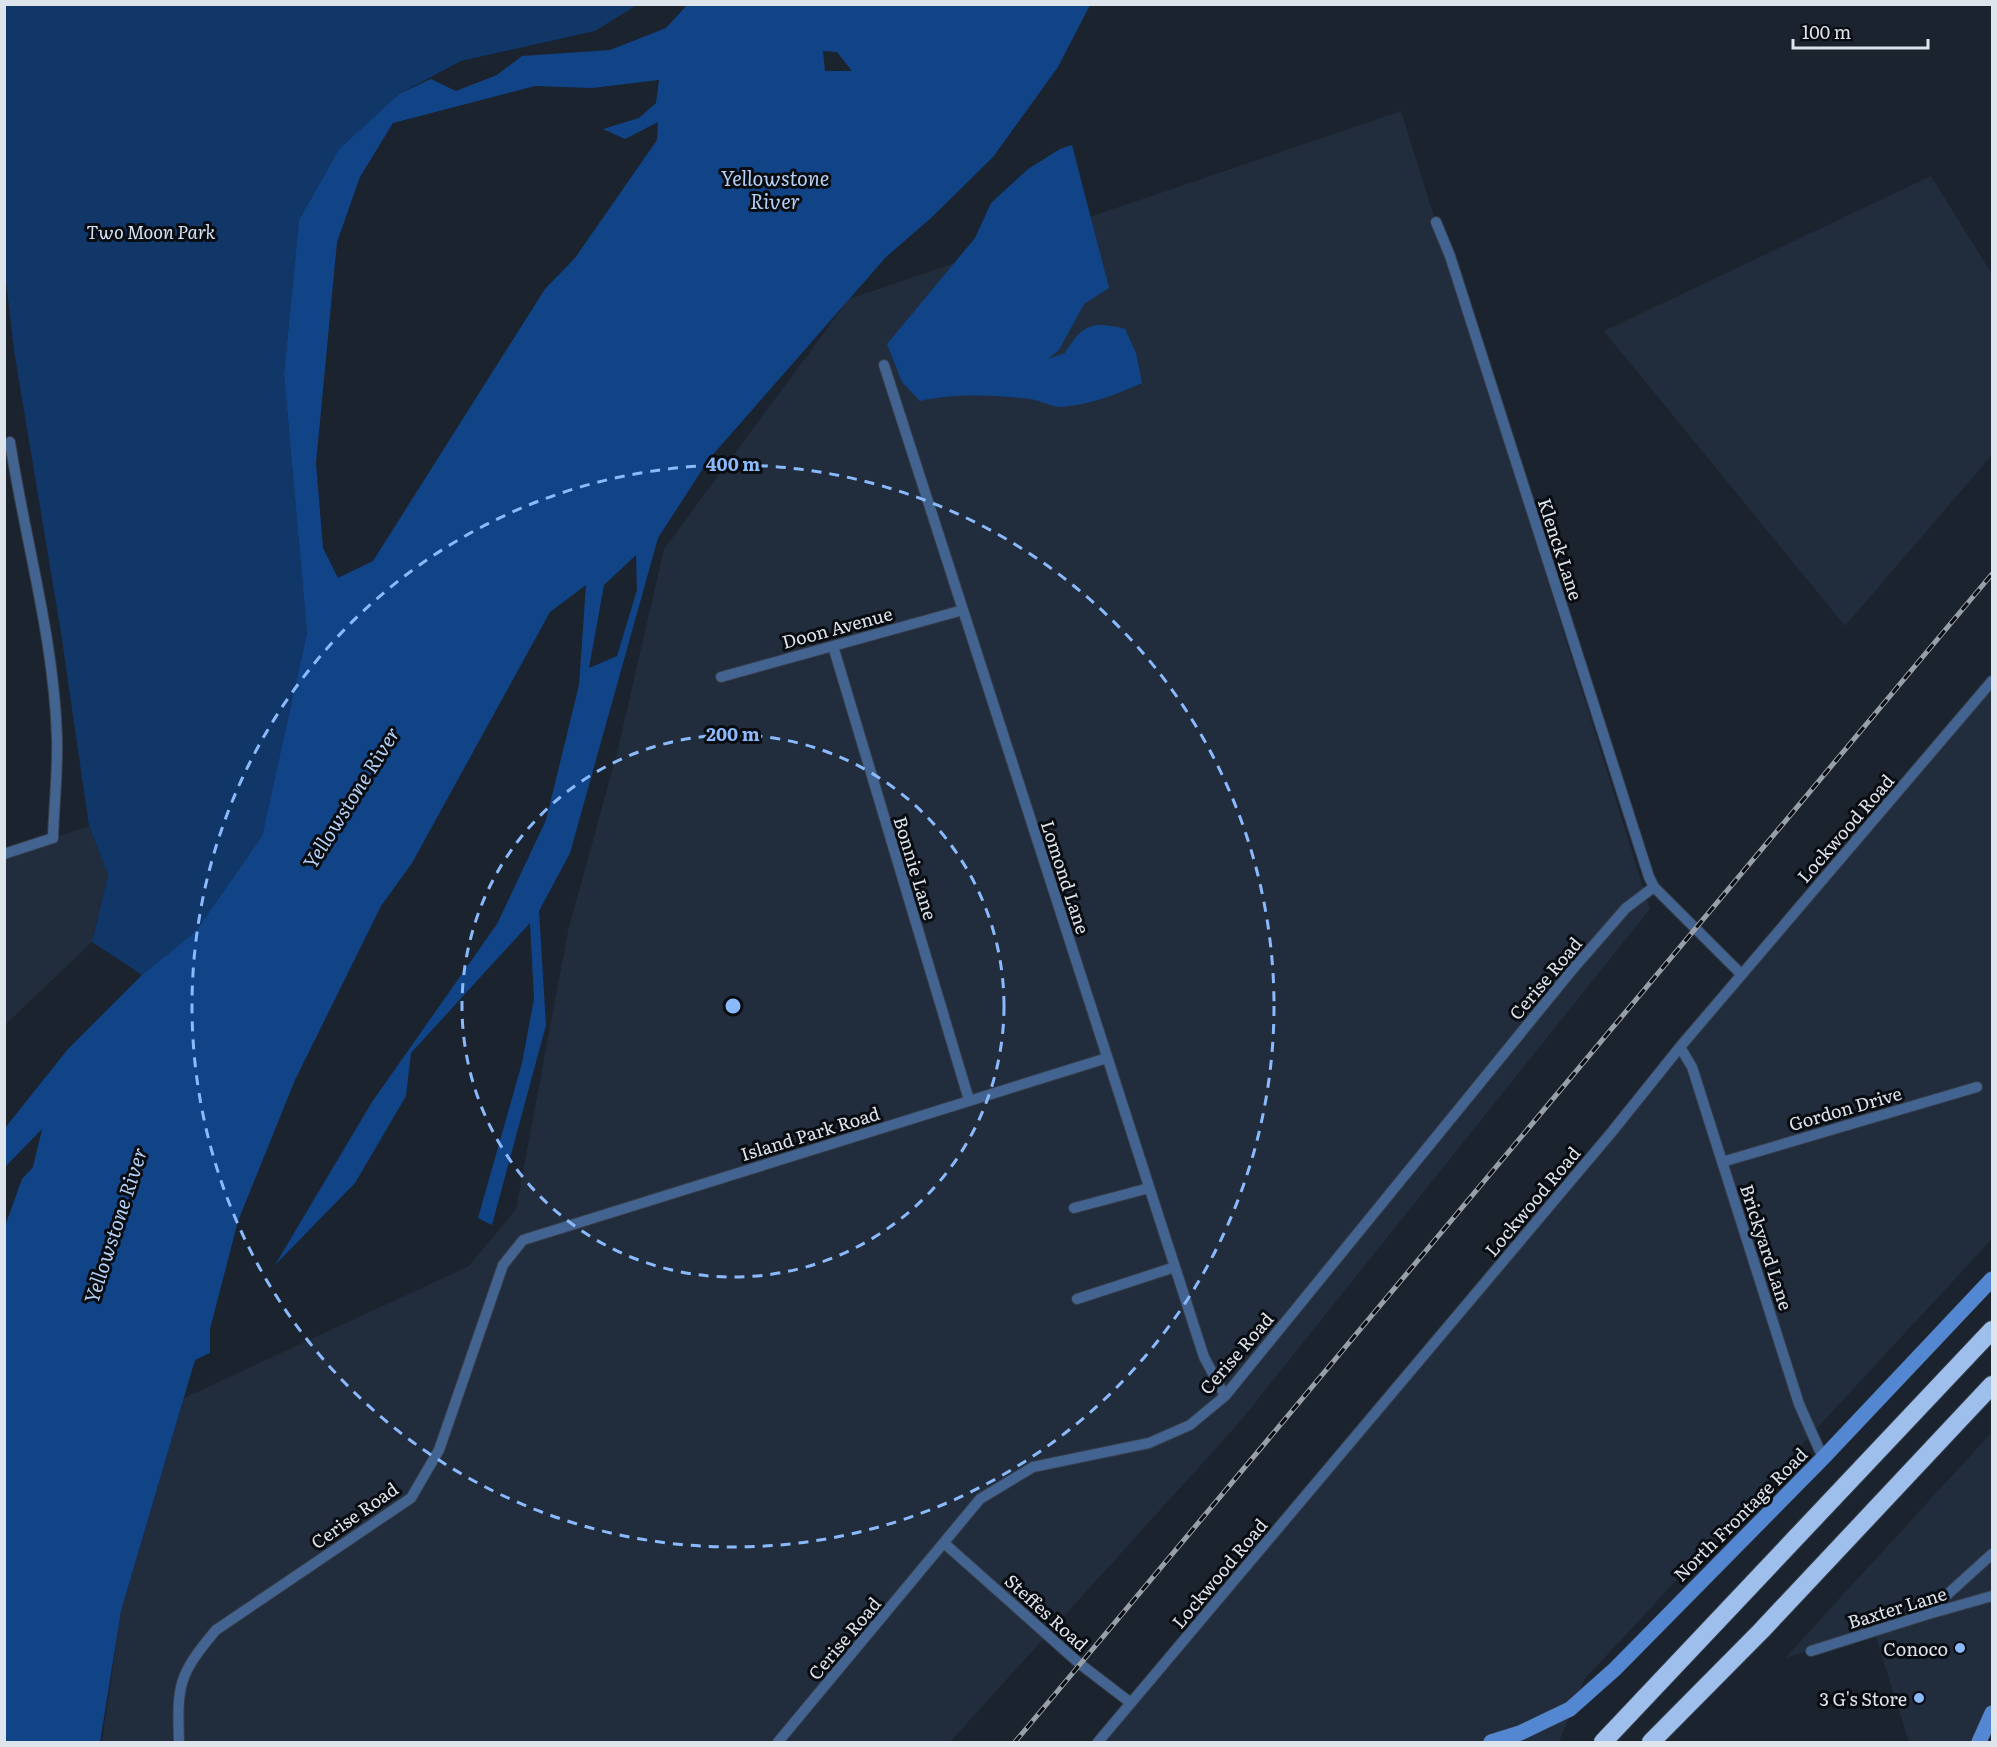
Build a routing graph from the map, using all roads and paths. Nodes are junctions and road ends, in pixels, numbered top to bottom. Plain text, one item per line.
1 (1436, 222) dead end
2 (884, 365) dead end
3 (10, 442) dead end
4 (963, 610) junction
5 (832, 646) junction
6 (721, 677) dead end
7 (1992, 681) edge
8 (4, 854) edge
9 (1654, 887) junction
10 (1742, 974) junction
11 (1680, 1047) junction
12 (1107, 1058) junction
13 (1977, 1087) dead end
14 (969, 1100) junction
15 (1722, 1162) junction
16 (1149, 1188) junction
17 (1074, 1208) dead end
18 (523, 1240) joint
19 (1175, 1267) junction
20 (1992, 1279) edge
21 (1077, 1299) dead end
22 (1992, 1330) edge
23 (1992, 1385) edge
24 (1225, 1396) junction
25 (1823, 1458) junction
26 (944, 1543) junction
27 (1992, 1554) edge
28 (1992, 1596) edge
29 (1925, 1614) junction
30 (1761, 1631) junction
31 (1811, 1651) dead end
32 (1131, 1703) junction
33 (1992, 1713) edge
34 (1605, 1740) edge
35 (179, 1743) edge
36 (778, 1743) edge
37 (1098, 1743) edge
38 (1491, 1743) edge
39 (1651, 1743) edge
40 (1665, 1743) edge
41 (1979, 1743) edge

1 - 9 street, Klenck Lane
2 - 4 street, Lomond Lane
3 - 8 street
4 - 5 street, Doon Avenue
4 - 12 street, Lomond Lane
5 - 6 street, Doon Avenue
5 - 14 street, Bonnie Lane
7 - 10 street, Lockwood Road
9 - 10 street
9 - 24 street, Cerise Road
10 - 11 street, Lockwood Road
11 - 15 street, Brickyard Lane
11 - 32 street, Lockwood Road
12 - 14 street, Island Park Road
12 - 16 street, Lomond Lane
13 - 15 street, Gordon Drive
14 - 18 street, Island Park Road
15 - 25 street, Brickyard Lane
16 - 17 street
16 - 19 street, Lomond Lane
18 - 35 street, Cerise Road
19 - 21 street
19 - 24 street, Lomond Lane
20 - 25 street, North Frontage Road
22 - 34 highway
23 - 30 highway
24 - 26 street, Cerise Road
25 - 38 street, North Frontage Road
26 - 32 street, Steffes Road
26 - 36 street, Cerise Road
27 - 29 street
28 - 29 street, Baxter Lane
29 - 31 street, Baxter Lane
30 - 39 highway
30 - 40 highway
32 - 37 street, Lockwood Road
33 - 41 street

